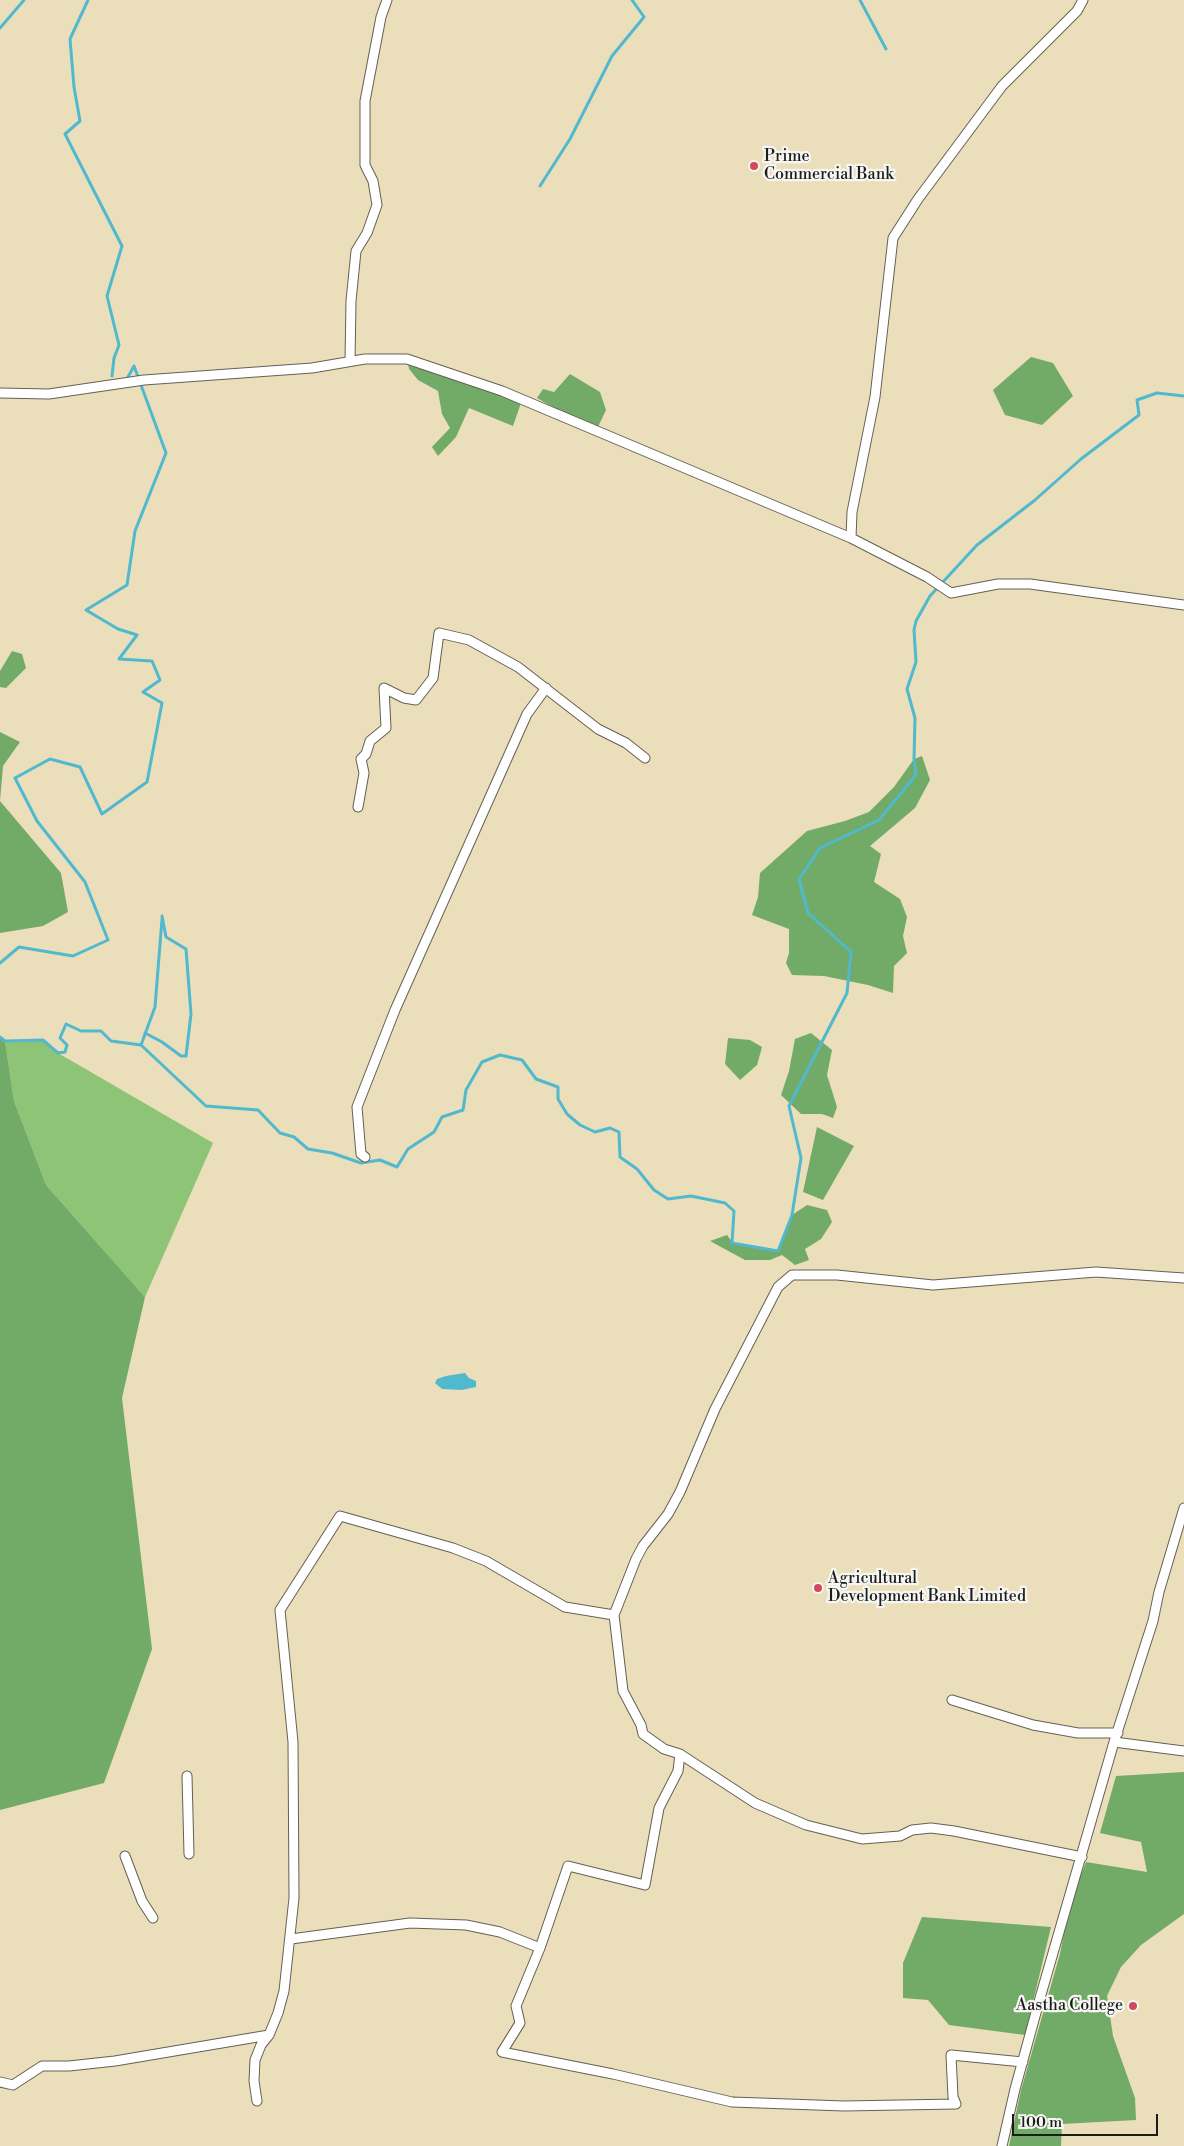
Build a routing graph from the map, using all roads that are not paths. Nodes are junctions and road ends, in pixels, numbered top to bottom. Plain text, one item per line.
1 (388, 0) edge
2 (1082, 0) edge
3 (350, 361) junction
4 (0, 393) edge
5 (851, 538) junction
6 (1184, 605) edge
7 (546, 688) junction
8 (645, 758) dead end
9 (358, 807) dead end
10 (365, 1157) dead end
11 (1184, 1278) edge
12 (1184, 1508) edge
13 (614, 1615) junction
14 (952, 1700) dead end
15 (1118, 1733) junction
16 (1114, 1742) junction
17 (1184, 1751) edge
18 (680, 1754) junction
19 (187, 1776) dead end
20 (189, 1854) dead end
21 (125, 1856) dead end
22 (1082, 1857) junction
23 (154, 1918) dead end
24 (291, 1939) junction
25 (540, 1948) junction
26 (269, 2035) junction
27 (1023, 2062) junction
28 (0, 2082) edge
29 (257, 2101) dead end
30 (1002, 2146) edge

1 - 3 street
2 - 5 street
3 - 4 street
3 - 5 street
5 - 6 street
7 - 8 street
7 - 9 street
7 - 10 street
11 - 13 street
12 - 15 street
13 - 18 street
13 - 24 street
14 - 15 street
15 - 16 street
16 - 17 street
16 - 22 street
18 - 22 street
18 - 25 street
19 - 20 street
21 - 23 street
22 - 27 street
24 - 25 street
24 - 26 street
25 - 27 street
26 - 28 street
26 - 29 street
27 - 30 street

